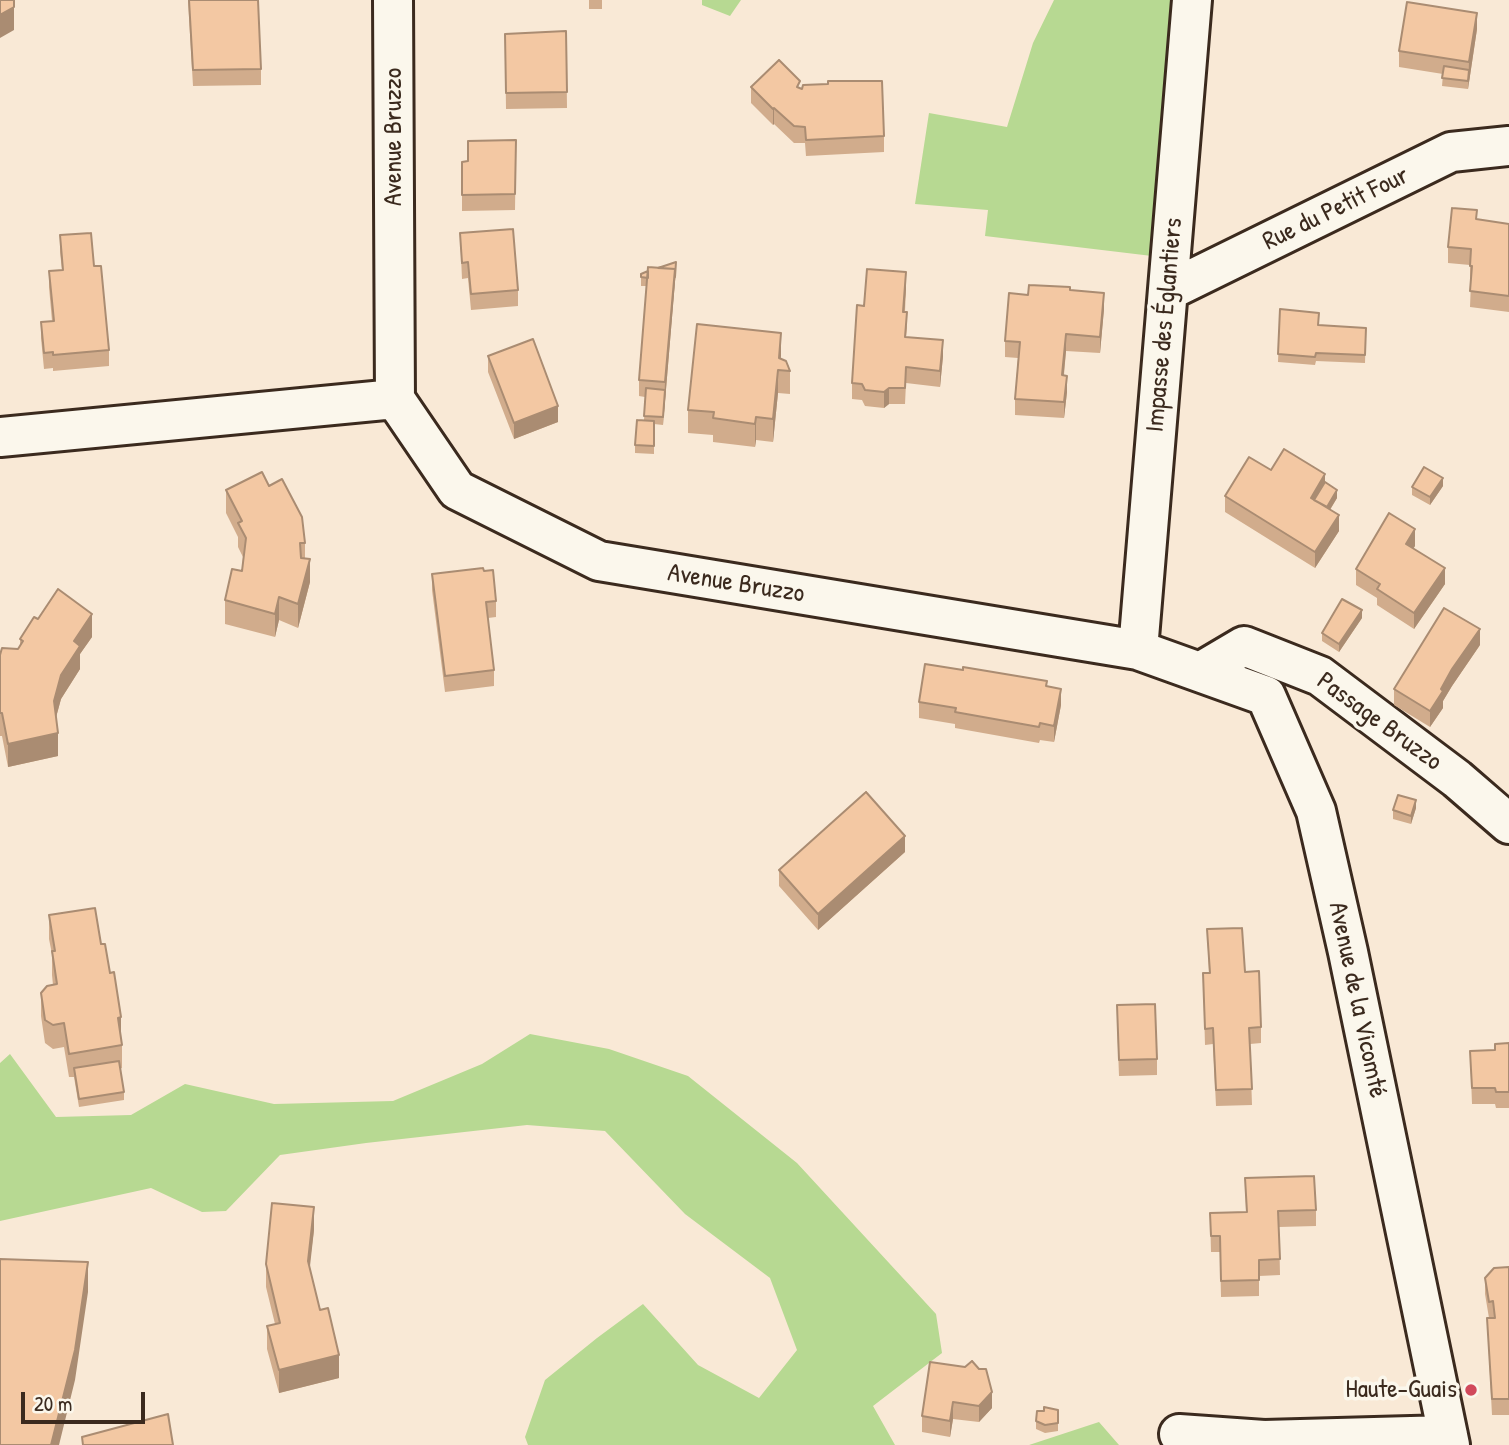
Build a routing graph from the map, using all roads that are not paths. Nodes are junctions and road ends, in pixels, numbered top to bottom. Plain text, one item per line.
1 (393, 0) edge
2 (1192, 0) edge
3 (1509, 146) edge
4 (1168, 291) junction
5 (395, 399) junction
6 (0, 437) edge
7 (1138, 650) junction
8 (1200, 672) junction
9 (1509, 824) edge
10 (1179, 1434) dead end
11 (1449, 1440) edge

1 - 5 street, Avenue Bruzzo
2 - 4 street, Impasse des Églantiers
3 - 4 street, Rue du Petit Four
4 - 7 street, Impasse des Églantiers
5 - 6 street
5 - 7 street, Avenue Bruzzo
7 - 8 street, Avenue de la Vicomté
8 - 9 street, Passage Bruzzo
8 - 11 street, Avenue de la Vicomté
10 - 11 street

